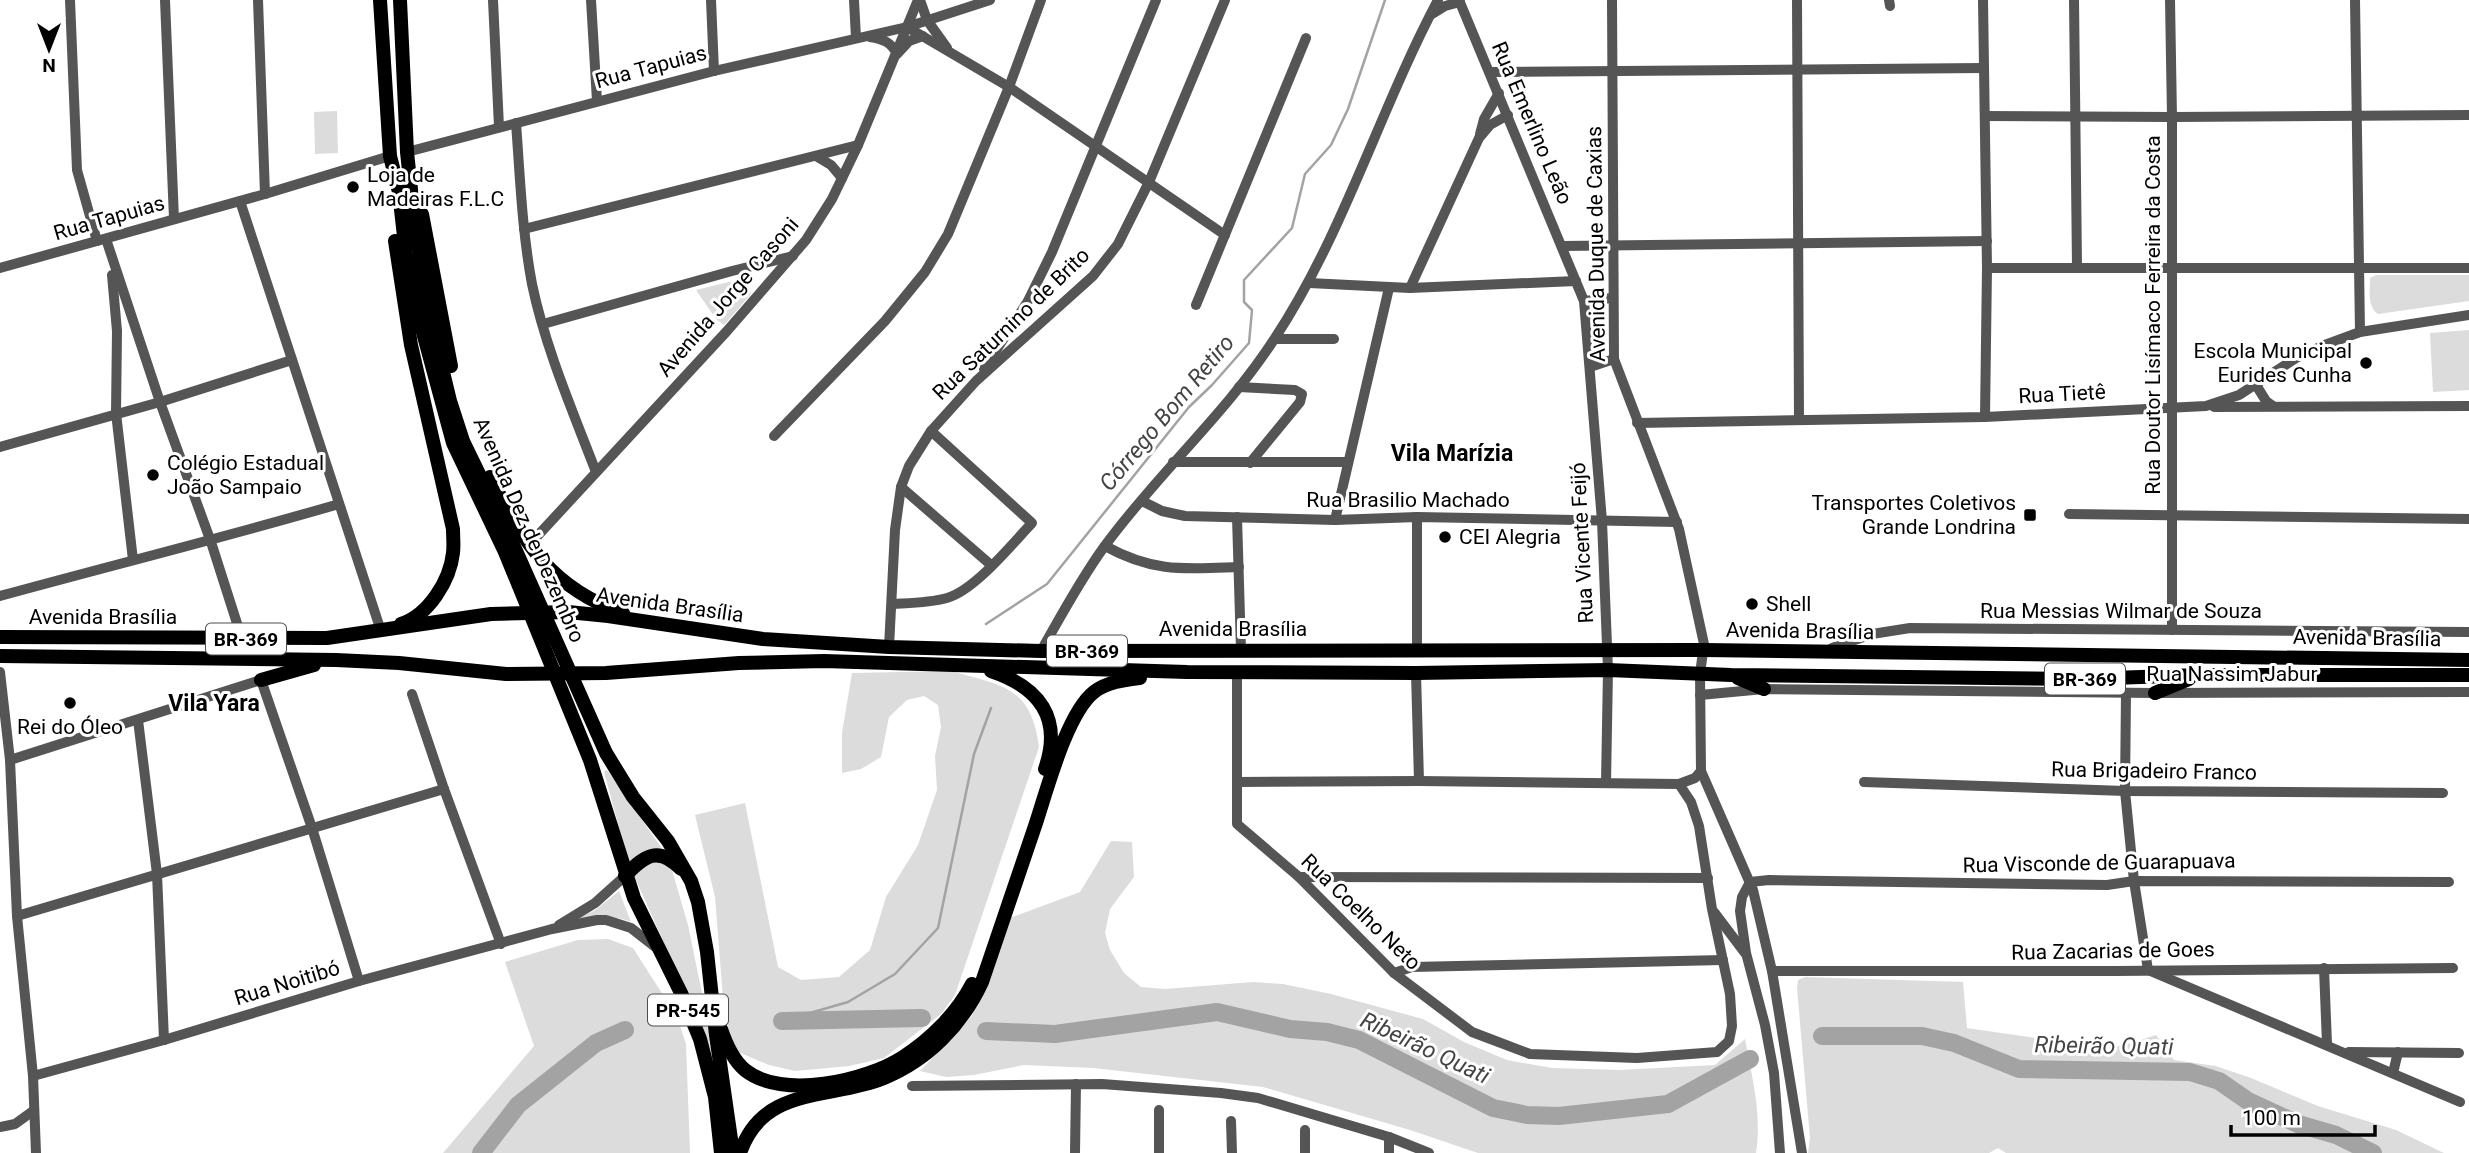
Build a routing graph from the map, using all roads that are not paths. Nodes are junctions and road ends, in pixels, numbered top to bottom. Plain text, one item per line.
1 (70, 0) edge
2 (165, 0) edge
3 (258, 0) edge
4 (380, 0) edge
5 (400, 0) edge
6 (493, 0) edge
7 (592, 0) edge
8 (711, 0) edge
9 (854, 0) edge
10 (919, 0) edge
11 (990, 0) edge
12 (1041, 0) edge
13 (1156, 0) edge
14 (1225, 0) edge
15 (1438, 0) edge
16 (1612, 0) edge
17 (1797, 0) edge
18 (1983, 0) edge
19 (2074, 0) edge
20 (2170, 0) edge
21 (2355, 0) edge
22 (1459, 1) edge
23 (1429, 17) junction
24 (927, 20) junction
25 (907, 27) junction
26 (923, 36) junction
27 (861, 37) junction
28 (1306, 38) dead end
29 (950, 52) junction
30 (897, 54) junction
31 (1984, 68) junction
32 (1798, 70) junction
33 (714, 71) junction
34 (1489, 72) junction
35 (1612, 72) junction
36 (1009, 87) junction
37 (1499, 93) junction
38 (597, 101) junction
39 (2469, 114) edge
40 (1508, 115) junction
41 (1985, 116) junction
42 (2076, 116) junction
43 (2356, 116) junction
44 (2172, 117) junction
45 (516, 123) junction
46 (499, 127) junction
47 (1479, 138) junction
48 (858, 145) junction
49 (1096, 146) junction
50 (407, 153) junction
51 (390, 156) junction
52 (816, 156) junction
53 (842, 178) junction
54 (1149, 182) junction
55 (265, 194) junction
56 (240, 201) junction
57 (174, 219) junction
58 (524, 229) junction
59 (1225, 235) junction
60 (101, 240) junction
61 (1987, 241) junction
62 (1798, 243) junction
63 (1612, 244) junction
64 (1563, 246) junction
65 (795, 256) junction
66 (110, 257) junction
67 (2077, 267) junction
68 (0, 268) edge
69 (1987, 268) junction
70 (2172, 268) junction
71 (2358, 268) junction
72 (2469, 268) edge
73 (1576, 281) junction
74 (1309, 283) junction
75 (1389, 288) junction
76 (1410, 288) junction
77 (1612, 298) junction
78 (1584, 301) junction
79 (1196, 305) dead end
80 (2469, 315) edge
81 (543, 324) junction
82 (135, 328) junction
83 (117, 331) junction
84 (2360, 332) junction
85 (1275, 339) junction
86 (1334, 339) dead end
87 (1614, 359) junction
88 (292, 360) junction
89 (1590, 368) junction
90 (975, 381) junction
91 (1239, 387) junction
92 (2258, 389) junction
93 (2239, 395) junction
94 (160, 402) junction
95 (2206, 406) junction
96 (2258, 406) junction
97 (2273, 406) junction
98 (2469, 406) edge
99 (2238, 407) junction
100 (2173, 408) junction
101 (116, 414) junction
102 (1985, 417) junction
103 (1799, 419) junction
104 (1637, 423) junction
105 (931, 431) junction
106 (774, 436) dead end
107 (0, 447) edge
108 (1173, 462) junction
109 (1348, 462) junction
110 (1250, 463) junction
111 (596, 472) junction
112 (901, 487) junction
113 (1142, 501) junction
114 (339, 504) junction
115 (2068, 514) dead end
116 (2173, 514) junction
117 (1237, 517) junction
118 (1417, 517) junction
119 (2469, 519) edge
120 (1335, 520) junction
121 (1602, 520) junction
122 (1677, 522) junction
123 (211, 542) junction
124 (529, 545) junction
125 (1105, 546) junction
126 (133, 560) junction
127 (991, 565) junction
128 (1239, 567) junction
129 (0, 596) edge
130 (893, 604) junction
131 (648, 621) junction
132 (2172, 630) junction
133 (381, 631) junction
134 (2469, 632) edge
135 (0, 637) edge
136 (242, 639) junction
137 (889, 647) junction
138 (1241, 650) junction
139 (1607, 650) junction
140 (1703, 650) junction
141 (1041, 651) junction
142 (1418, 651) junction
143 (1818, 653) junction
144 (0, 656) edge
145 (336, 660) junction
146 (2469, 660) edge
147 (978, 666) junction
148 (1608, 670) junction
149 (0, 672) edge
150 (1187, 672) junction
151 (1237, 672) junction
152 (1416, 673) junction
153 (1700, 674) junction
154 (1731, 675) junction
155 (2200, 675) junction
156 (2469, 675) edge
157 (261, 680) junction
158 (1764, 689) junction
159 (2469, 692) edge
160 (2126, 693) junction
161 (2155, 693) junction
162 (412, 694) dead end
163 (1700, 695) junction
164 (138, 720) junction
165 (10, 760) junction
166 (1701, 771) junction
167 (1419, 781) junction
168 (1237, 782) junction
169 (1864, 782) dead end
170 (1606, 783) junction
171 (1679, 784) junction
172 (444, 789) junction
173 (2125, 791) junction
174 (2443, 793) dead end
175 (312, 828) junction
176 (157, 874) junction
177 (625, 876) junction
178 (1299, 877) junction
179 (1708, 878) junction
180 (691, 881) junction
181 (2134, 881) junction
182 (2449, 881) dead end
183 (1750, 882) junction
184 (1712, 909) junction
185 (17, 916) junction
186 (552, 929) junction
187 (501, 944) junction
188 (660, 951) junction
189 (1746, 953) junction
190 (1723, 960) junction
191 (2324, 968) junction
192 (2453, 968) dead end
193 (2148, 970) junction
194 (1772, 971) junction
195 (1394, 973) junction
196 (359, 981) junction
197 (712, 1001) junction
198 (164, 1040) junction
199 (2327, 1044) junction
200 (2345, 1052) junction
201 (2398, 1052) junction
202 (2459, 1052) dead end
203 (2393, 1073) junction
204 (33, 1076) junction
205 (1076, 1084) junction
206 (912, 1086) dead end
207 (2460, 1102) dead end
208 (1159, 1110) dead end
209 (33, 1111) junction
210 (1231, 1121) dead end
211 (0, 1127) edge
212 (1305, 1130) dead end
213 (1390, 1137) junction
214 (36, 1153) edge
215 (721, 1153) edge
216 (733, 1153) edge
217 (740, 1153) edge
218 (1075, 1153) edge
219 (1159, 1153) edge
220 (1232, 1153) edge
221 (1305, 1153) edge
222 (1389, 1153) edge
223 (1429, 1153) edge
224 (1780, 1153) edge
225 (1801, 1153) edge

1 - 60 street
2 - 57 street
3 - 55 street
4 - 51 highway, Avenida Dez de Dezembro
5 - 50 highway, Avenida Dez de Dezembro
6 - 46 street
7 - 38 street
8 - 33 street
9 - 27 street
10 - 24 street
10 - 25 street, Avenida Jorge Casoni
11 - 24 street, Rua Tapuias
12 - 36 street
13 - 49 street
14 - 54 street, Rua Saturnino de Brito
15 - 23 street
16 - 35 street, Avenida Duque de Caxias
17 - 32 street
18 - 31 street
19 - 42 street
20 - 44 street, Rua Doutor Lisímaco Ferreira da Costa
21 - 43 street
22 - 23 street
22 - 34 street, Rua Emerlino Leão
23 - 74 street
24 - 25 street, Rua Tapuias
24 - 29 street
25 - 26 street
25 - 27 street, Rua Tapuias
25 - 30 street, Avenida Jorge Casoni
26 - 29 street
26 - 30 street
27 - 30 street
27 - 33 street, Rua Tapuias
28 - 59 street
29 - 36 street
30 - 48 street, Avenida Jorge Casoni
31 - 32 street
31 - 41 street
32 - 35 street
32 - 62 street
33 - 38 street, Rua Tapuias
34 - 35 street
34 - 37 street, Rua Emerlino Leão
35 - 63 street, Avenida Duque de Caxias
36 - 49 street
36 - 106 street
37 - 40 street, Rua Emerlino Leão
37 - 47 street
38 - 45 street, Rua Tapuias
39 - 43 street
40 - 47 street
40 - 64 street, Rua Emerlino Leão
41 - 42 street
41 - 61 street
42 - 44 street
42 - 67 street
43 - 44 street
43 - 71 street
44 - 70 street, Rua Doutor Lisímaco Ferreira da Costa
45 - 46 street, Rua Tapuias
45 - 58 street
46 - 50 street, Rua Tapuias
47 - 76 street
48 - 52 street
48 - 53 street, Avenida Jorge Casoni
49 - 54 street
49 - 90 street
50 - 124 highway
50 - 180 highway, Avenida Dez de Dezembro
51 - 55 street, Rua Tapuias
51 - 133 highway
51 - 177 highway, Avenida Dez de Dezembro
52 - 53 street
52 - 58 street
53 - 65 street, Avenida Jorge Casoni
54 - 59 street
54 - 90 street, Rua Saturnino de Brito
55 - 56 street, Rua Tapuias
56 - 57 street, Rua Tapuias
56 - 88 street
57 - 60 street, Rua Tapuias
58 - 81 street
59 - 79 street
60 - 66 street
60 - 68 street, Rua Tapuias
61 - 62 street
61 - 69 street
62 - 63 street
62 - 103 street
63 - 64 street
63 - 77 street, Avenida Duque de Caxias
64 - 73 street, Rua Emerlino Leão
65 - 81 street
65 - 111 street, Avenida Jorge Casoni
66 - 82 street
66 - 83 street
67 - 69 street
67 - 70 street
69 - 102 street
70 - 71 street
70 - 100 street, Rua Doutor Lisímaco Ferreira da Costa
71 - 72 street
71 - 84 street
73 - 76 street
73 - 78 street, Rua Emerlino Leão
74 - 75 street
74 - 85 street
75 - 76 street
75 - 109 street
77 - 78 street
77 - 87 street, Avenida Duque de Caxias
78 - 89 street, Rua Vicente Feijó
80 - 84 street, Rua Tietê
81 - 111 street
82 - 83 street
82 - 94 street
83 - 101 street
84 - 92 street, Rua Tietê
85 - 86 street
85 - 91 street
87 - 89 street
87 - 104 street, Avenida Duque de Caxias
88 - 94 street
88 - 114 street
89 - 121 street, Rua Vicente Feijó
90 - 105 street, Rua Saturnino de Brito
91 - 108 street
91 - 110 street
92 - 93 street, Rua Tietê
92 - 96 street
92 - 97 street
93 - 95 street, Rua Tietê
93 - 99 street
94 - 101 street
94 - 123 street
95 - 99 street
95 - 100 street, Rua Tietê
96 - 97 street
96 - 99 street
97 - 98 street
100 - 102 street, Rua Tietê
100 - 116 street, Rua Doutor Lisímaco Ferreira da Costa
101 - 107 street
101 - 126 street
102 - 103 street, Rua Tietê
103 - 104 street, Rua Tietê
104 - 122 street, Avenida Duque de Caxias
105 - 112 street, Rua Saturnino de Brito
105 - 127 street
108 - 110 street
108 - 113 street
109 - 110 street
109 - 120 street
111 - 124 street, Avenida Jorge Casoni
112 - 127 street
112 - 130 street, Rua Saturnino de Brito
113 - 117 street, Rua Brasilio Machado
113 - 125 street
114 - 123 street
114 - 133 street
115 - 116 street
116 - 119 street
116 - 132 street, Rua Doutor Lisímaco Ferreira da Costa
117 - 120 street, Rua Brasilio Machado
117 - 128 street
118 - 120 street, Rua Brasilio Machado
118 - 121 street, Rua Brasilio Machado
118 - 142 street
121 - 122 street, Rua Brasilio Machado
121 - 139 street, Rua Vicente Feijó
122 - 140 street, Avenida Duque de Caxias
123 - 126 street
123 - 136 street
124 - 131 highway
125 - 128 street
125 - 141 street
126 - 129 street
127 - 130 street
128 - 138 street
130 - 137 street, Rua Saturnino de Brito
131 - 133 highway, Avenida Brasília / BR-369
131 - 137 highway, Avenida Brasília / BR-369
132 - 134 street, Rua Messias Wilmar de Souza
132 - 143 street, Rua Messias Wilmar de Souza
133 - 136 highway, Avenida Brasília / BR-369
135 - 136 highway, Avenida Brasília / BR-369
137 - 141 highway, Avenida Brasília / BR-369
138 - 141 highway, Avenida Brasília / BR-369
138 - 142 highway, Avenida Brasília / BR-369
139 - 140 highway, Avenida Brasília / BR-369
139 - 142 highway, Avenida Brasília / BR-369
139 - 148 street, Rua Vicente Feijó
140 - 143 highway, Avenida Brasília / BR-369
140 - 153 street, Avenida Duque de Caxias
143 - 146 highway, Avenida Brasília / BR-369
144 - 145 highway, Avenida Brasília / BR-369
145 - 147 highway, Avenida Brasília / BR-369
145 - 157 highway
147 - 150 highway, Avenida Brasília / BR-369
147 - 197 highway
148 - 152 highway, Avenida Brasília / BR-369
148 - 153 highway, Avenida Brasília / BR-369
148 - 170 street, Rua Vicente Feijó
149 - 165 street
150 - 151 highway, Avenida Brasília / BR-369
150 - 217 highway
151 - 152 highway, Avenida Brasília / BR-369
151 - 168 street, Rua Coelho Neto
152 - 167 street
153 - 154 highway, Avenida Brasília / BR-369
153 - 163 street, Avenida Duque de Caxias
154 - 155 highway, Avenida Brasília / BR-369
154 - 158 highway
155 - 156 highway, Avenida Brasília / BR-369
155 - 161 highway
157 - 164 street
157 - 175 street
158 - 160 street, Rua Nassim Jabur
158 - 163 street, Rua Nassim Jabur
159 - 161 street, Rua Nassim Jabur
160 - 161 street, Rua Nassim Jabur
160 - 173 street
162 - 172 street
163 - 166 street, Avenida Duque de Caxias
164 - 165 street
164 - 176 street
165 - 185 street
166 - 171 street
166 - 183 street, Avenida Duque de Caxias
167 - 168 street
167 - 170 street
168 - 178 street, Rua Coelho Neto
169 - 173 street, Rua Brigadeiro Franco
170 - 171 street
171 - 179 street
172 - 175 street
172 - 187 street
173 - 174 street, Rua Brigadeiro Franco
173 - 181 street
175 - 176 street
175 - 196 street
176 - 185 street
176 - 198 street
177 - 180 highway
177 - 186 street, Rua Noitibó
177 - 188 highway, PR-545
178 - 179 street
178 - 195 street, Rua Coelho Neto
179 - 184 street
180 - 197 highway, PR-545
181 - 182 street, Rua Visconde de Guarapuava
181 - 183 street, Rua Visconde de Guarapuava
181 - 193 street
183 - 189 street
183 - 194 street, Avenida Duque de Caxias
184 - 189 street
184 - 190 street
185 - 204 street
186 - 187 street, Rua Noitibó
186 - 188 street, Rua Noitibó
187 - 196 street, Rua Noitibó
188 - 215 highway, PR-545
189 - 224 street
190 - 195 street
190 - 195 street, Rua Coelho Neto
191 - 192 street, Rua Zacarias de Goes
191 - 193 street, Rua Zacarias de Goes
191 - 199 street
193 - 194 street, Rua Zacarias de Goes
193 - 199 street
194 - 225 street, Avenida Duque de Caxias
196 - 198 street, Rua Noitibó
197 - 216 highway, PR-545
198 - 204 street, Rua Noitibó
199 - 200 street
200 - 201 street
200 - 203 street
201 - 202 street
201 - 203 street
203 - 207 street
204 - 209 street
205 - 206 street
205 - 213 street
205 - 218 street
208 - 219 street
209 - 211 street
209 - 214 street
210 - 220 street
212 - 221 street
213 - 222 street
213 - 223 street

